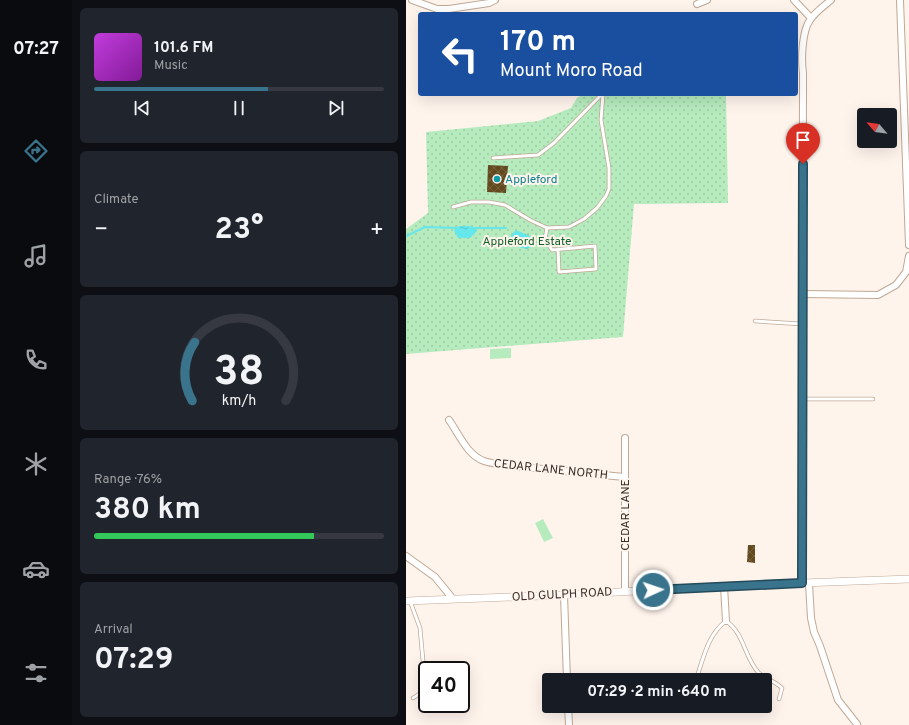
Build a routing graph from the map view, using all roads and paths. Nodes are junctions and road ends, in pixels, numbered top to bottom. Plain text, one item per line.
1 (412, 0) edge
2 (495, 0) edge
3 (707, 0) edge
4 (794, 0) edge
5 (831, 0) edge
6 (900, 0) edge
7 (697, 4) dead end
8 (811, 18) junction
9 (799, 62) edge
10 (601, 96) edge
11 (603, 96) edge
12 (493, 158) dead end
13 (453, 207) dead end
14 (547, 228) junction
15 (909, 245) edge
16 (558, 249) junction
17 (909, 256) edge
18 (802, 294) junction
19 (755, 321) dead end
20 (802, 324) junction
21 (802, 399) junction
22 (873, 400) dead end
23 (449, 420) dead end
24 (625, 438) dead end
25 (624, 477) junction
26 (406, 556) edge
27 (909, 579) edge
28 (806, 583) junction
29 (724, 586) junction
30 (625, 591) junction
31 (564, 595) junction
32 (453, 599) junction
33 (408, 601) edge
34 (726, 621) junction
35 (567, 673) edge
36 (698, 673) edge
37 (413, 698) dead end
38 (779, 699) dead end
39 (568, 713) edge
40 (857, 724) dead end
41 (569, 725) edge

1 - 2 street
3 - 7 street
4 - 8 street
5 - 8 street
6 - 15 street
8 - 9 street
9 - 18 street
10 - 12 lane
11 - 14 lane
13 - 14 lane
14 - 16 lane
16 - 16 lane
17 - 18 street
18 - 20 street
19 - 20 lane
20 - 21 street
21 - 22 lane
21 - 28 street
23 - 25 street, CEDAR LANE NORTH
24 - 25 street, CEDAR LANE
25 - 30 street, CEDAR LANE
26 - 32 street
27 - 28 street, OLD GULPH ROAD
28 - 29 street, OLD GULPH ROAD
28 - 40 street
29 - 30 street, OLD GULPH ROAD
29 - 34 street
30 - 31 street, OLD GULPH ROAD
31 - 32 street, OLD GULPH ROAD
31 - 35 street
32 - 33 street, OLD GULPH ROAD
33 - 37 lane
34 - 36 lane
34 - 38 lane
39 - 41 street

